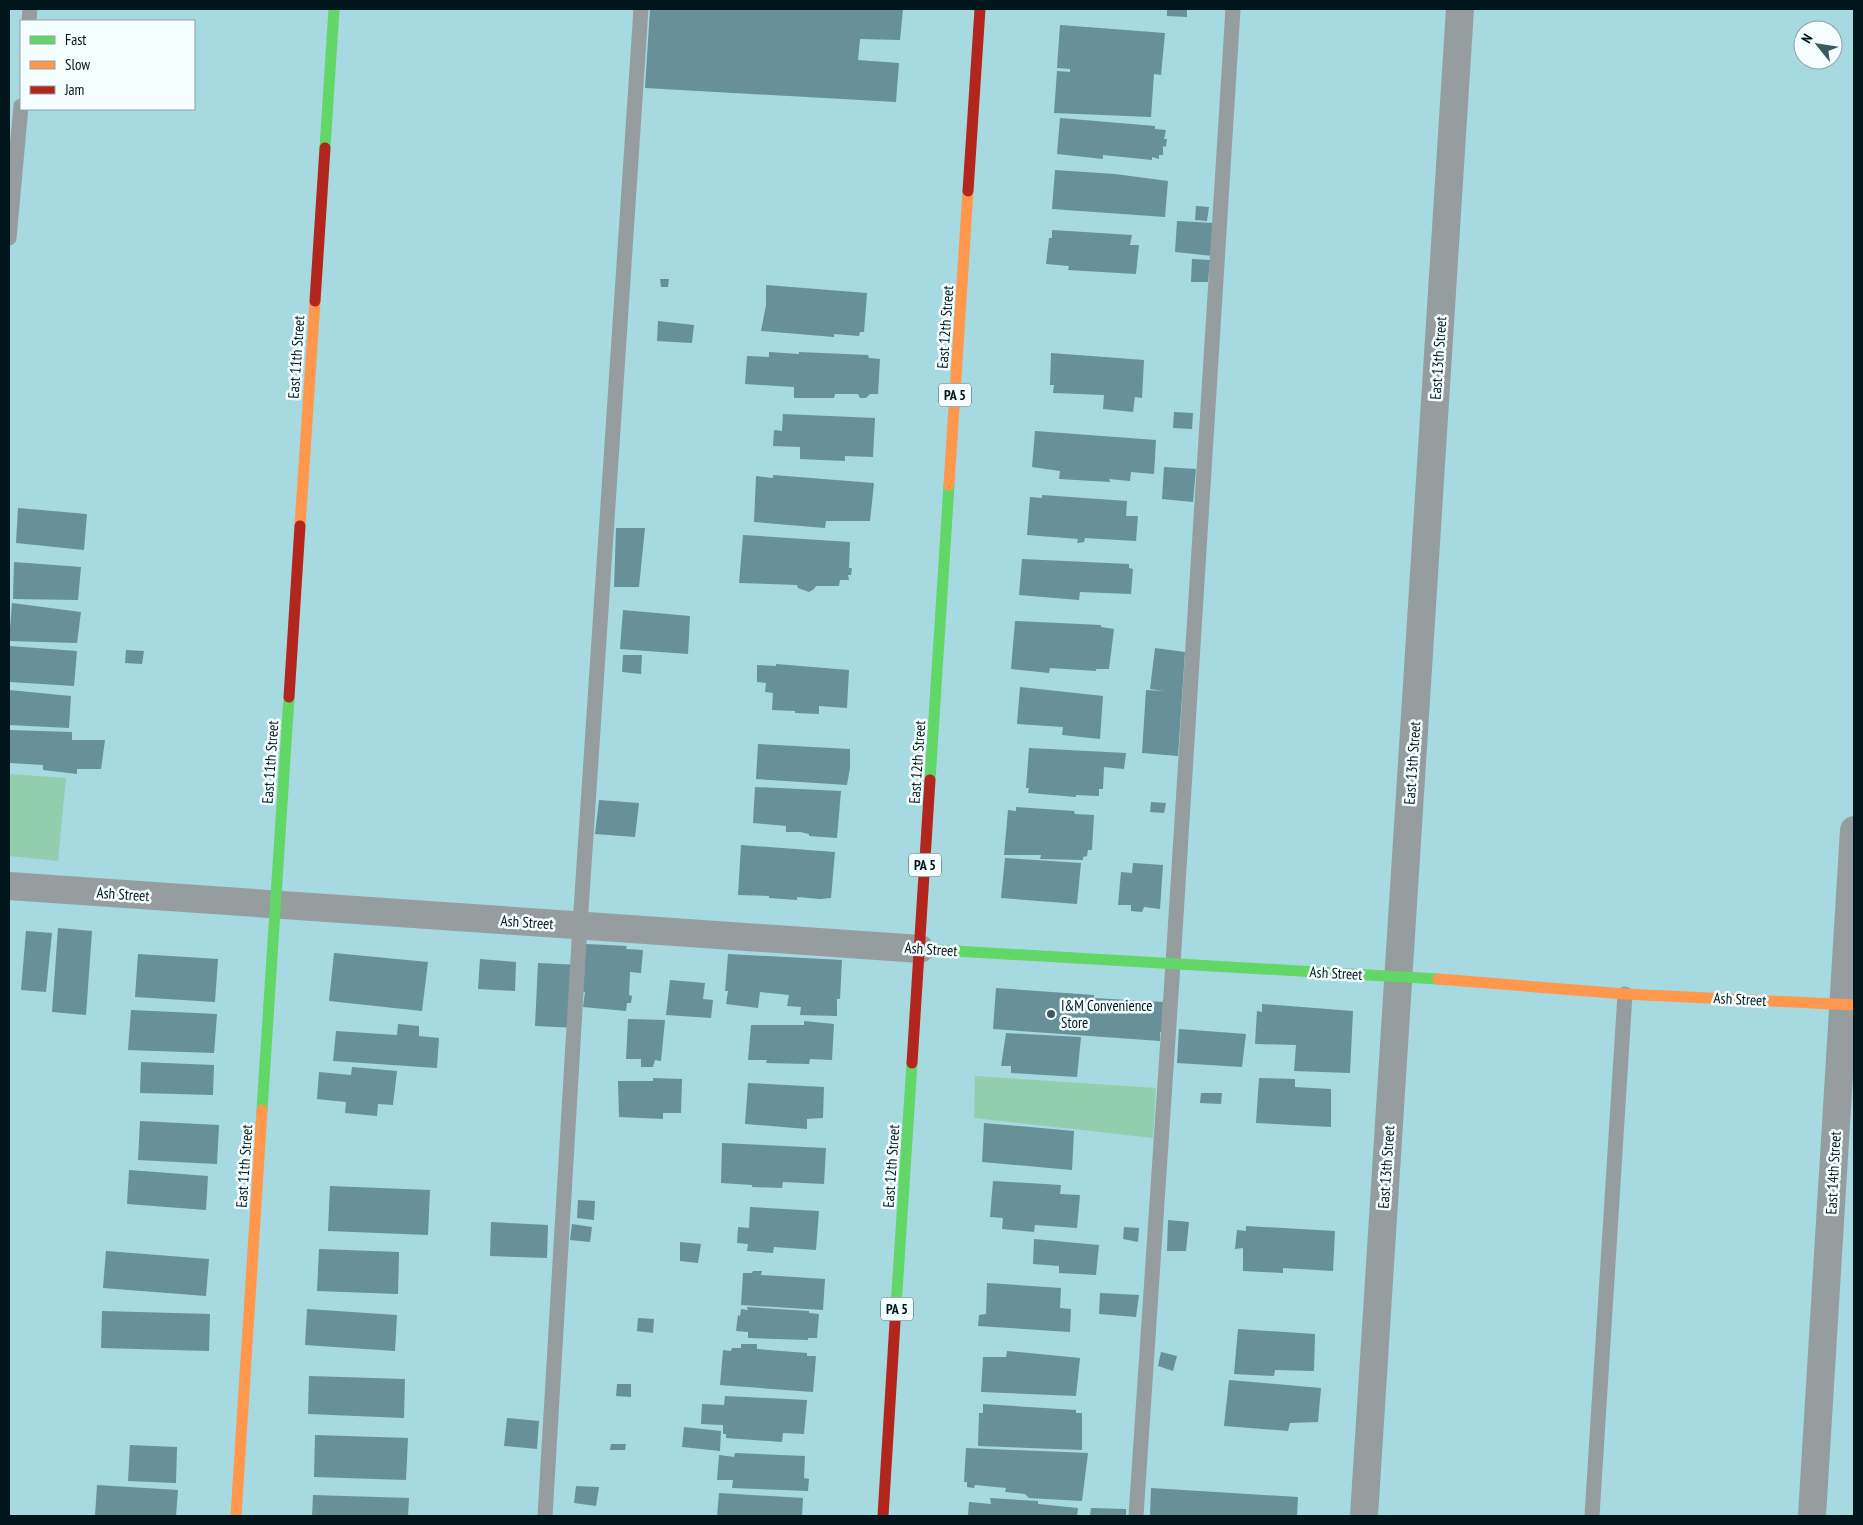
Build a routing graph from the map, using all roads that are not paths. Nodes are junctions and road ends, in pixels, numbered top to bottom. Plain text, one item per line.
1 (334, 9) edge
2 (641, 9) edge
3 (980, 9) edge
4 (1234, 9) edge
5 (1460, 9) edge
6 (21, 110) edge
7 (9, 238) edge
8 (1854, 830) edge
9 (9, 886) edge
10 (276, 905) junction
11 (580, 926) junction
12 (920, 948) junction
13 (1173, 964) junction
14 (1398, 976) junction
15 (1625, 994) junction
16 (1849, 1004) edge
17 (236, 1516) edge
18 (545, 1516) edge
19 (883, 1516) edge
20 (1136, 1516) edge
21 (1364, 1516) edge
22 (1592, 1516) edge
23 (1812, 1516) edge

1 - 10 street, East 11th Street
2 - 11 lane
3 - 12 street, East 12th Street / PA 5
4 - 13 lane
5 - 14 street, East 13th Street
6 - 7 lane
8 - 16 street, East 14th Street
9 - 10 street, Ash Street
10 - 11 street, Ash Street
10 - 17 street, East 11th Street
11 - 12 street, Ash Street
11 - 18 lane
12 - 13 street, Ash Street
12 - 19 street, East 12th Street / PA 5
13 - 14 street, Ash Street
13 - 20 lane
14 - 15 street, Ash Street
14 - 21 street, East 13th Street
15 - 16 street, Ash Street
15 - 22 lane
16 - 23 street, East 14th Street

